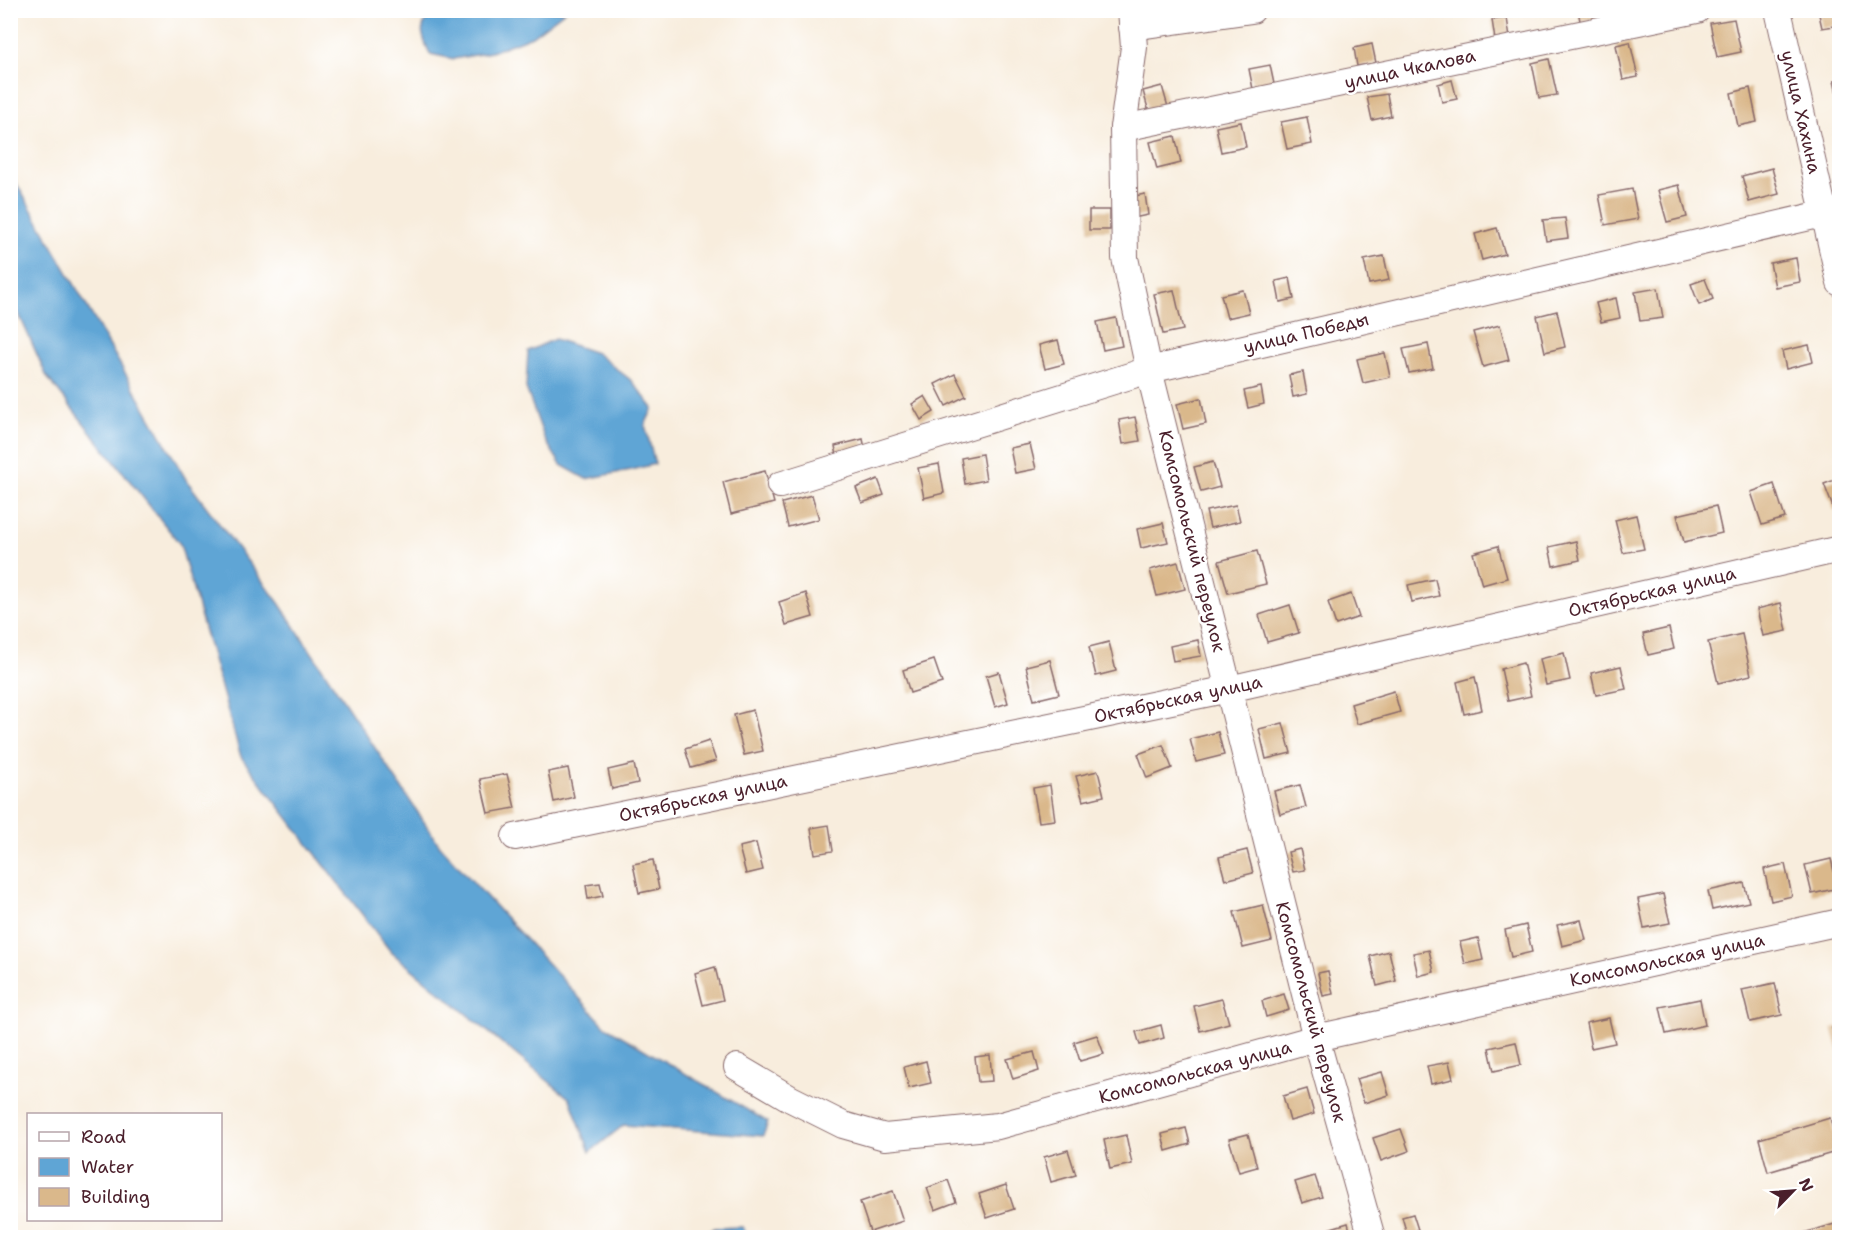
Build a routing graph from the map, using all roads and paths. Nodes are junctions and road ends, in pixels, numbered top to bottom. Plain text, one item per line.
1 (1252, 10) edge
2 (1697, 10) edge
3 (1778, 10) edge
4 (1132, 19) edge
5 (1123, 128) junction
6 (1832, 212) edge
7 (1839, 283) edge
8 (1149, 370) junction
9 (780, 485) dead end
10 (1839, 549) edge
11 (1229, 689) junction
12 (515, 837) dead end
13 (1839, 922) edge
14 (1316, 1038) junction
15 (737, 1067) dead end
16 (1372, 1238) edge

1 - 4 street
2 - 5 street, улица Чкалова
3 - 6 street, улица Хахина
4 - 5 street, Комсомольский переулок
5 - 8 street, Комсомольский переулок
6 - 7 street, улица Хахина
6 - 8 street, улица Победы
8 - 9 street, улица Победы
8 - 11 street, Комсомольский переулок
10 - 11 street, Октябрьская улица
11 - 12 street, Октябрьская улица
11 - 14 street, Комсомольский переулок
13 - 14 street, Комсомольская улица
14 - 15 street, Комсомольская улица
14 - 16 street, Комсомольский переулок

